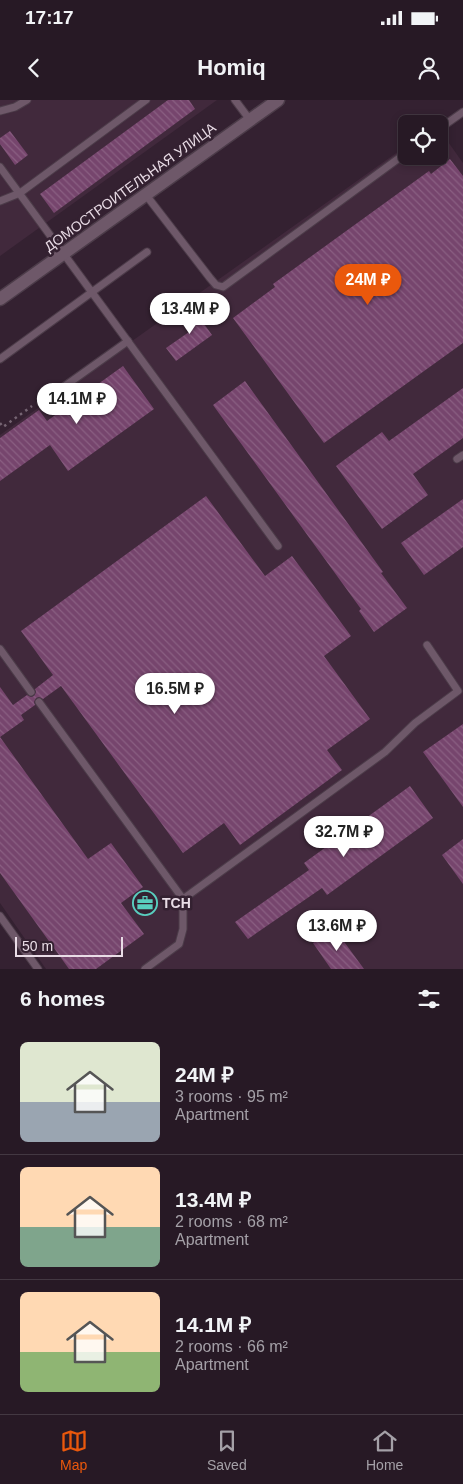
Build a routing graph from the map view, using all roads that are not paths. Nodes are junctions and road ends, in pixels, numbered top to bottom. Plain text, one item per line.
1 (28, 100) edge
2 (146, 100) edge
3 (235, 100) edge
4 (278, 100) edge
5 (0, 111) edge
6 (463, 112) edge
7 (250, 120) junction
8 (448, 123) edge
9 (398, 159) edge
10 (0, 167) edge
11 (20, 193) junction
12 (146, 194) junction
13 (0, 201) edge
14 (147, 252) dead end
15 (64, 253) junction
16 (93, 292) junction
17 (0, 299) edge
18 (128, 341) junction
19 (0, 359) edge
20 (41, 403) road end
21 (278, 546) dead end
22 (428, 646) dead end
23 (0, 649) edge
24 (31, 692) dead end
25 (39, 702) dead end
26 (183, 899) junction
27 (0, 916) edge
28 (38, 969) edge
29 (145, 969) edge

1 - 5 lane
2 - 11 lane
3 - 7 lane
4 - 7 street, ДОМОСТРОИТЕЛЬНАЯ УЛИЦА
6 - 8 lane
7 - 12 street, ДОМОСТРОИТЕЛЬНАЯ УЛИЦА
9 - 12 lane
10 - 11 lane
11 - 13 lane
11 - 15 lane
12 - 15 street, ДОМОСТРОИТЕЛЬНАЯ УЛИЦА
14 - 16 lane
15 - 16 lane
15 - 17 street, ДОМОСТРОИТЕЛЬНАЯ УЛИЦА
16 - 18 lane
16 - 19 lane
18 - 20 lane
18 - 21 lane
22 - 26 lane
23 - 24 lane
25 - 26 lane
26 - 29 lane
27 - 28 lane

